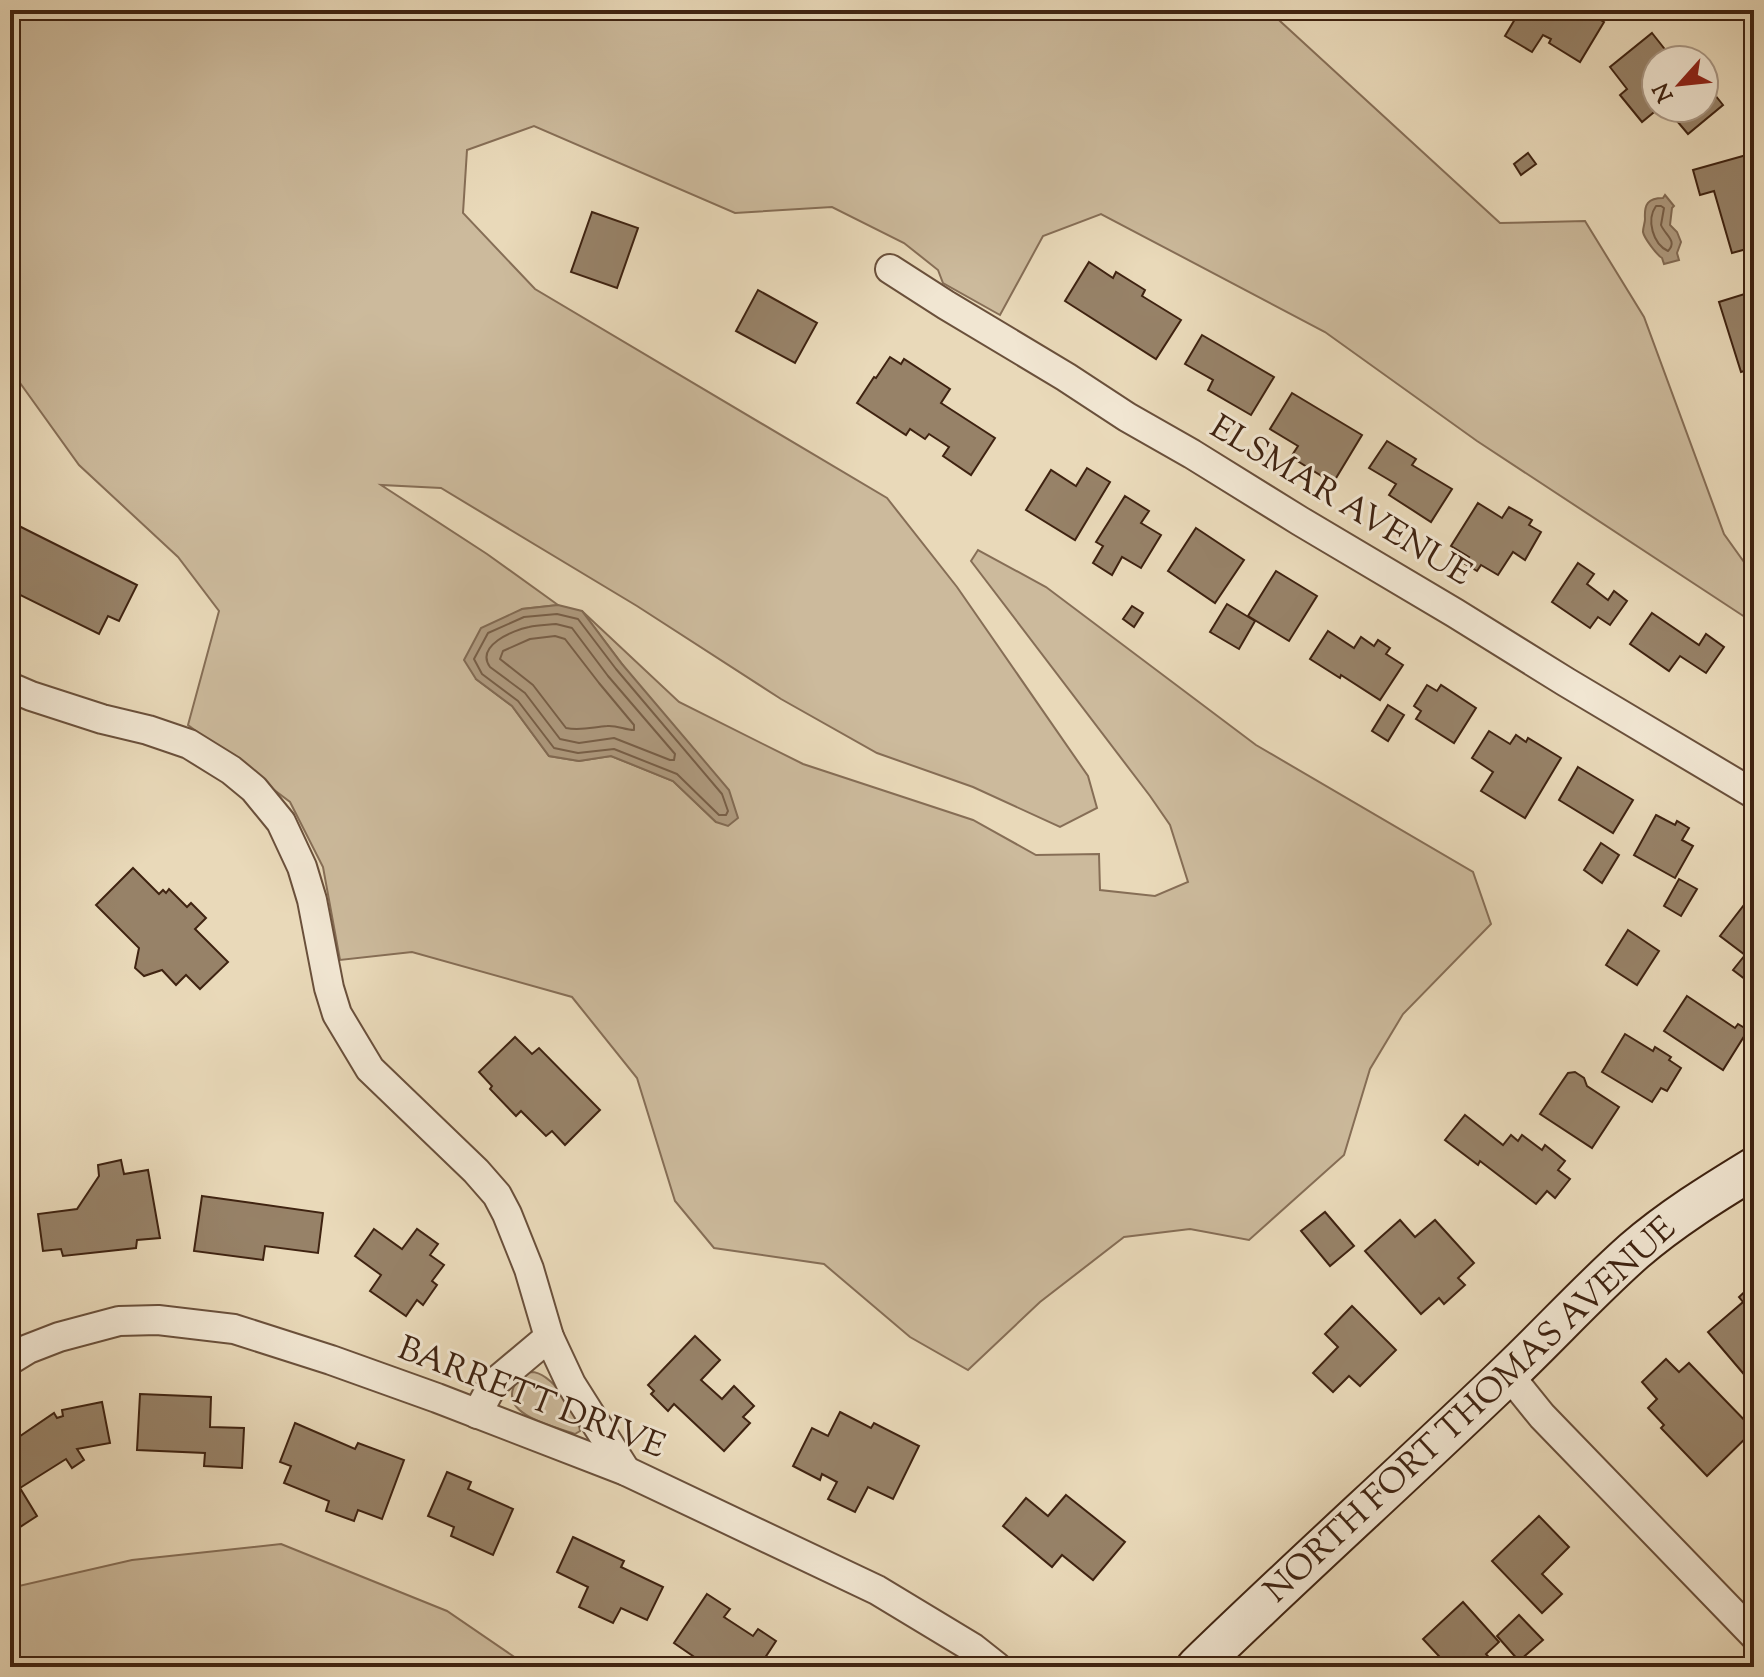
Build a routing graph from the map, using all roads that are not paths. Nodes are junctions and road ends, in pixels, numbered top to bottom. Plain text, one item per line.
1 (890, 269) dead end
2 (10, 687) edge
3 (1754, 794) edge
4 (1754, 1168) edge
5 (549, 1337) junction
6 (10, 1360) edge
7 (1508, 1374) junction
8 (477, 1414) junction
9 (626, 1471) junction
10 (1754, 1635) edge
11 (997, 1667) edge
12 (1197, 1667) edge

1 - 3 street, ELSMAR AVENUE
2 - 5 street
4 - 7 street, NORTH FORT THOMAS AVENUE
5 - 8 street
5 - 9 street
6 - 8 street, BARRETT DRIVE
7 - 10 street
7 - 12 street, NORTH FORT THOMAS AVENUE
8 - 9 street, BARRETT DRIVE
9 - 11 street, BARRETT DRIVE

